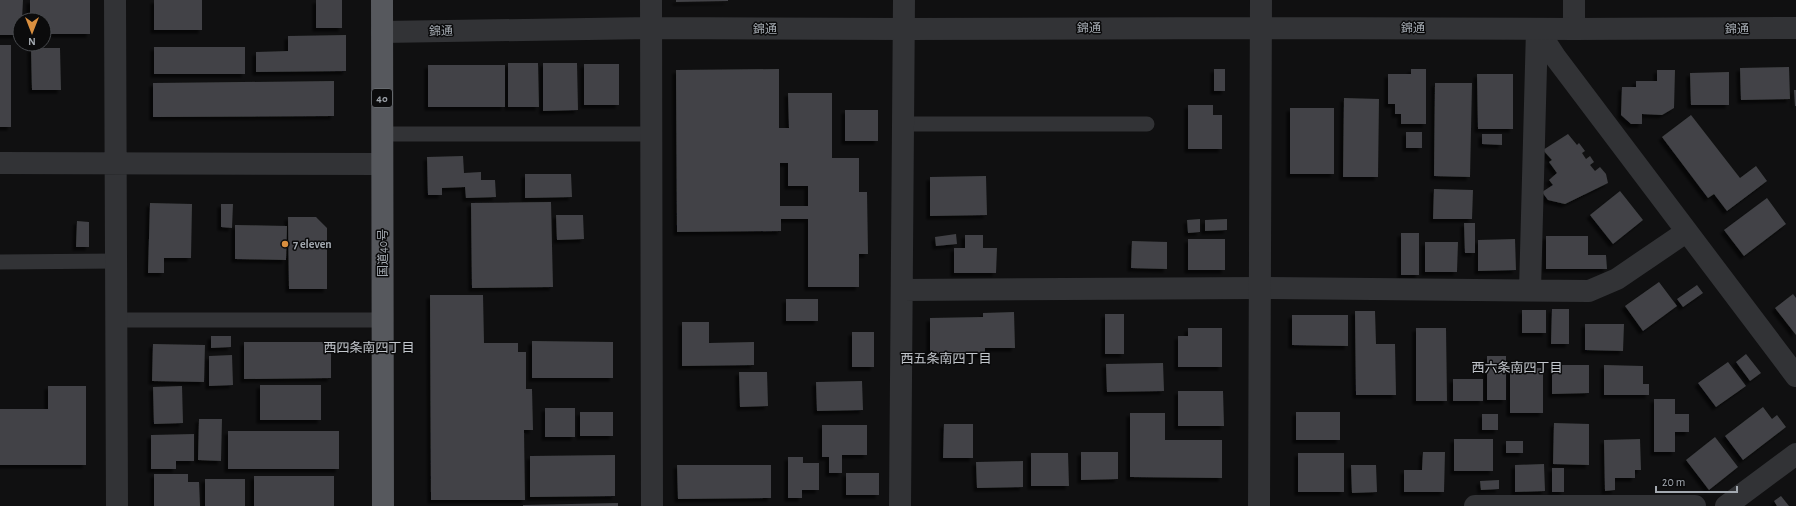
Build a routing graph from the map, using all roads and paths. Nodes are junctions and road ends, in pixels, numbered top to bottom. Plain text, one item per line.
1 (115, 0) edge
2 (382, 0) edge
3 (651, 0) edge
4 (904, 0) edge
5 (1261, 0) edge
6 (1574, 0) edge
7 (651, 28) junction
8 (1261, 28) junction
9 (1796, 28) edge
10 (904, 29) junction
11 (1537, 29) junction
12 (1574, 29) junction
13 (382, 32) junction
14 (903, 124) junction
15 (1147, 124) dead end
16 (382, 134) junction
17 (651, 134) junction
18 (0, 163) edge
19 (116, 163) junction
20 (382, 164) junction
21 (1686, 232) junction
22 (116, 261) junction
23 (0, 262) edge
24 (1260, 288) junction
25 (902, 290) junction
26 (1530, 290) junction
27 (116, 320) junction
28 (383, 320) junction
29 (1795, 373) edge
30 (1796, 454) edge
31 (116, 506) edge
32 (383, 506) edge
33 (652, 506) edge
34 (900, 506) edge
35 (1259, 506) edge
36 (1475, 506) edge
37 (1695, 506) edge
38 (1726, 506) edge

1 - 19 street
2 - 13 highway, 国道40号 / 40
3 - 7 street
4 - 10 street
5 - 8 street
6 - 12 street
7 - 10 street, 錦通
7 - 13 street, 錦通
7 - 17 street
8 - 10 street, 錦通
8 - 11 street, 錦通
8 - 24 street
9 - 12 street, 錦通
10 - 14 street
11 - 12 street, 錦通
11 - 21 street
11 - 26 street
13 - 16 highway, 国道40号 / 40
14 - 15 lane
14 - 25 street
16 - 17 lane
16 - 20 highway, 国道40号 / 40
17 - 33 street
18 - 19 street
19 - 20 street
19 - 22 street
20 - 28 highway, 国道40号 / 40
21 - 26 street
21 - 29 street
22 - 23 lane
22 - 27 street
24 - 25 street
24 - 26 street
24 - 35 street
25 - 34 street
27 - 28 lane
27 - 31 street
28 - 32 highway, 国道40号 / 40
30 - 38 street
36 - 37 street

